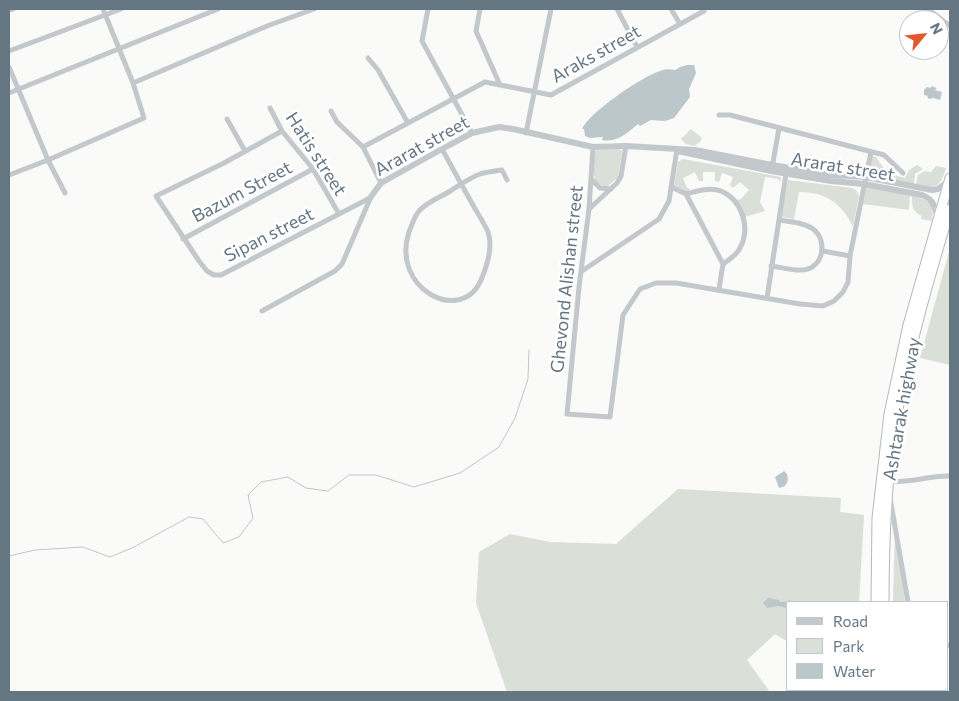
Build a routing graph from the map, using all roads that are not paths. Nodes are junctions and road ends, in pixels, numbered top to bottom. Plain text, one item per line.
1 (13, 9) edge
2 (120, 9) edge
3 (218, 9) edge
4 (314, 9) edge
5 (428, 9) edge
6 (480, 9) edge
7 (551, 9) edge
8 (616, 9) edge
9 (671, 9) edge
10 (928, 9) edge
11 (9, 10) edge
12 (704, 11) dead end
13 (104, 12) edge
14 (680, 24) junction
15 (950, 26) edge
16 (119, 48) junction
17 (637, 48) junction
18 (9, 51) edge
19 (368, 58) dead end
20 (9, 67) edge
21 (133, 83) junction
22 (500, 85) junction
23 (17, 90) junction
24 (535, 92) junction
25 (9, 93) edge
26 (452, 98) junction
27 (270, 108) dead end
28 (331, 111) dead end
29 (719, 115) dead end
30 (227, 119) dead end
31 (408, 123) junction
32 (779, 128) junction
33 (282, 131) junction
34 (472, 133) junction
35 (526, 133) junction
36 (626, 146) junction
37 (363, 147) junction
38 (593, 147) junction
39 (442, 149) junction
40 (675, 149) junction
41 (245, 151) junction
42 (871, 152) junction
43 (48, 160) junction
44 (772, 168) junction
45 (313, 169) junction
46 (902, 173) dead end
47 (786, 174) junction
48 (9, 175) edge
49 (591, 179) junction
50 (508, 180) dead end
51 (950, 180) edge
52 (865, 181) junction
53 (381, 183) junction
54 (461, 184) junction
55 (671, 187) junction
56 (611, 189) junction
57 (66, 193) dead end
58 (686, 194) junction
59 (370, 198) junction
60 (589, 209) junction
61 (950, 209) edge
62 (339, 214) junction
63 (778, 220) junction
64 (941, 222) junction
65 (183, 239) junction
66 (823, 251) junction
67 (850, 256) junction
68 (723, 264) junction
69 (772, 266) junction
70 (582, 271) junction
71 (719, 289) junction
72 (766, 298) junction
73 (920, 298) junction
74 (262, 311) dead end
75 (950, 476) edge
76 (888, 485) junction
77 (876, 601) edge
78 (884, 601) edge
79 (908, 601) edge

1 - 11 street
2 - 13 street
3 - 16 street
4 - 21 street
5 - 26 street
6 - 22 street
7 - 24 street
8 - 17 street
9 - 14 street
10 - 15 street
12 - 14 street, Araks street
13 - 16 street
13 - 18 street
14 - 17 street, Araks street
16 - 21 street
16 - 23 street
17 - 24 street, Araks street
19 - 31 street
20 - 23 street
21 - 43 street
22 - 24 street, Araks street
22 - 26 street, Araks street
23 - 25 street
23 - 43 street
24 - 35 street
26 - 31 street, Araks street
26 - 34 street
27 - 33 street, Hatis street
28 - 37 street
29 - 32 street
30 - 41 street
31 - 37 street, Araks street
32 - 42 street
32 - 44 street
33 - 41 street
33 - 45 street, Hatis street
34 - 35 street, Ararat street
34 - 39 street, Ararat street
35 - 38 street, Ararat street
36 - 38 street, Ararat street
36 - 40 street, Ararat street
36 - 56 street
37 - 53 street
38 - 49 street, Ghevond Alishan street
39 - 53 street, Ararat street
39 - 54 street
40 - 44 street, Ararat street
40 - 55 street
41 - 65 street, Sipan street
42 - 46 street
42 - 52 street
43 - 48 street
43 - 57 street
44 - 47 street, Ararat street
44 - 52 street, Ararat street
45 - 62 street, Hatis street
45 - 65 street, Bazum Street
47 - 52 street, Ararat street
47 - 63 street
49 - 56 street
49 - 60 street, Ghevond Alishan street
50 - 54 street
51 - 52 street, Ararat street
51 - 64 highway
52 - 64 street, Ararat street
52 - 67 street
53 - 59 street, Ararat street
54 - 54 street
55 - 58 street
55 - 70 street
56 - 60 street
58 - 68 street
58 - 68 street
59 - 62 street, Sipan street
59 - 74 street
60 - 70 street, Ghevond Alishan street
61 - 64 highway
62 - 65 street, Sipan street
63 - 66 street
63 - 69 street
64 - 73 highway, Ashtarak highway
66 - 67 street
66 - 69 street
67 - 72 street
68 - 71 street
69 - 72 street
70 - 71 street, Ghevond Alishan street
71 - 72 street
73 - 76 highway, Ashtarak highway
73 - 77 highway, Ashtarak highway
75 - 76 street
76 - 78 highway, Ashtarak highway
76 - 79 street

